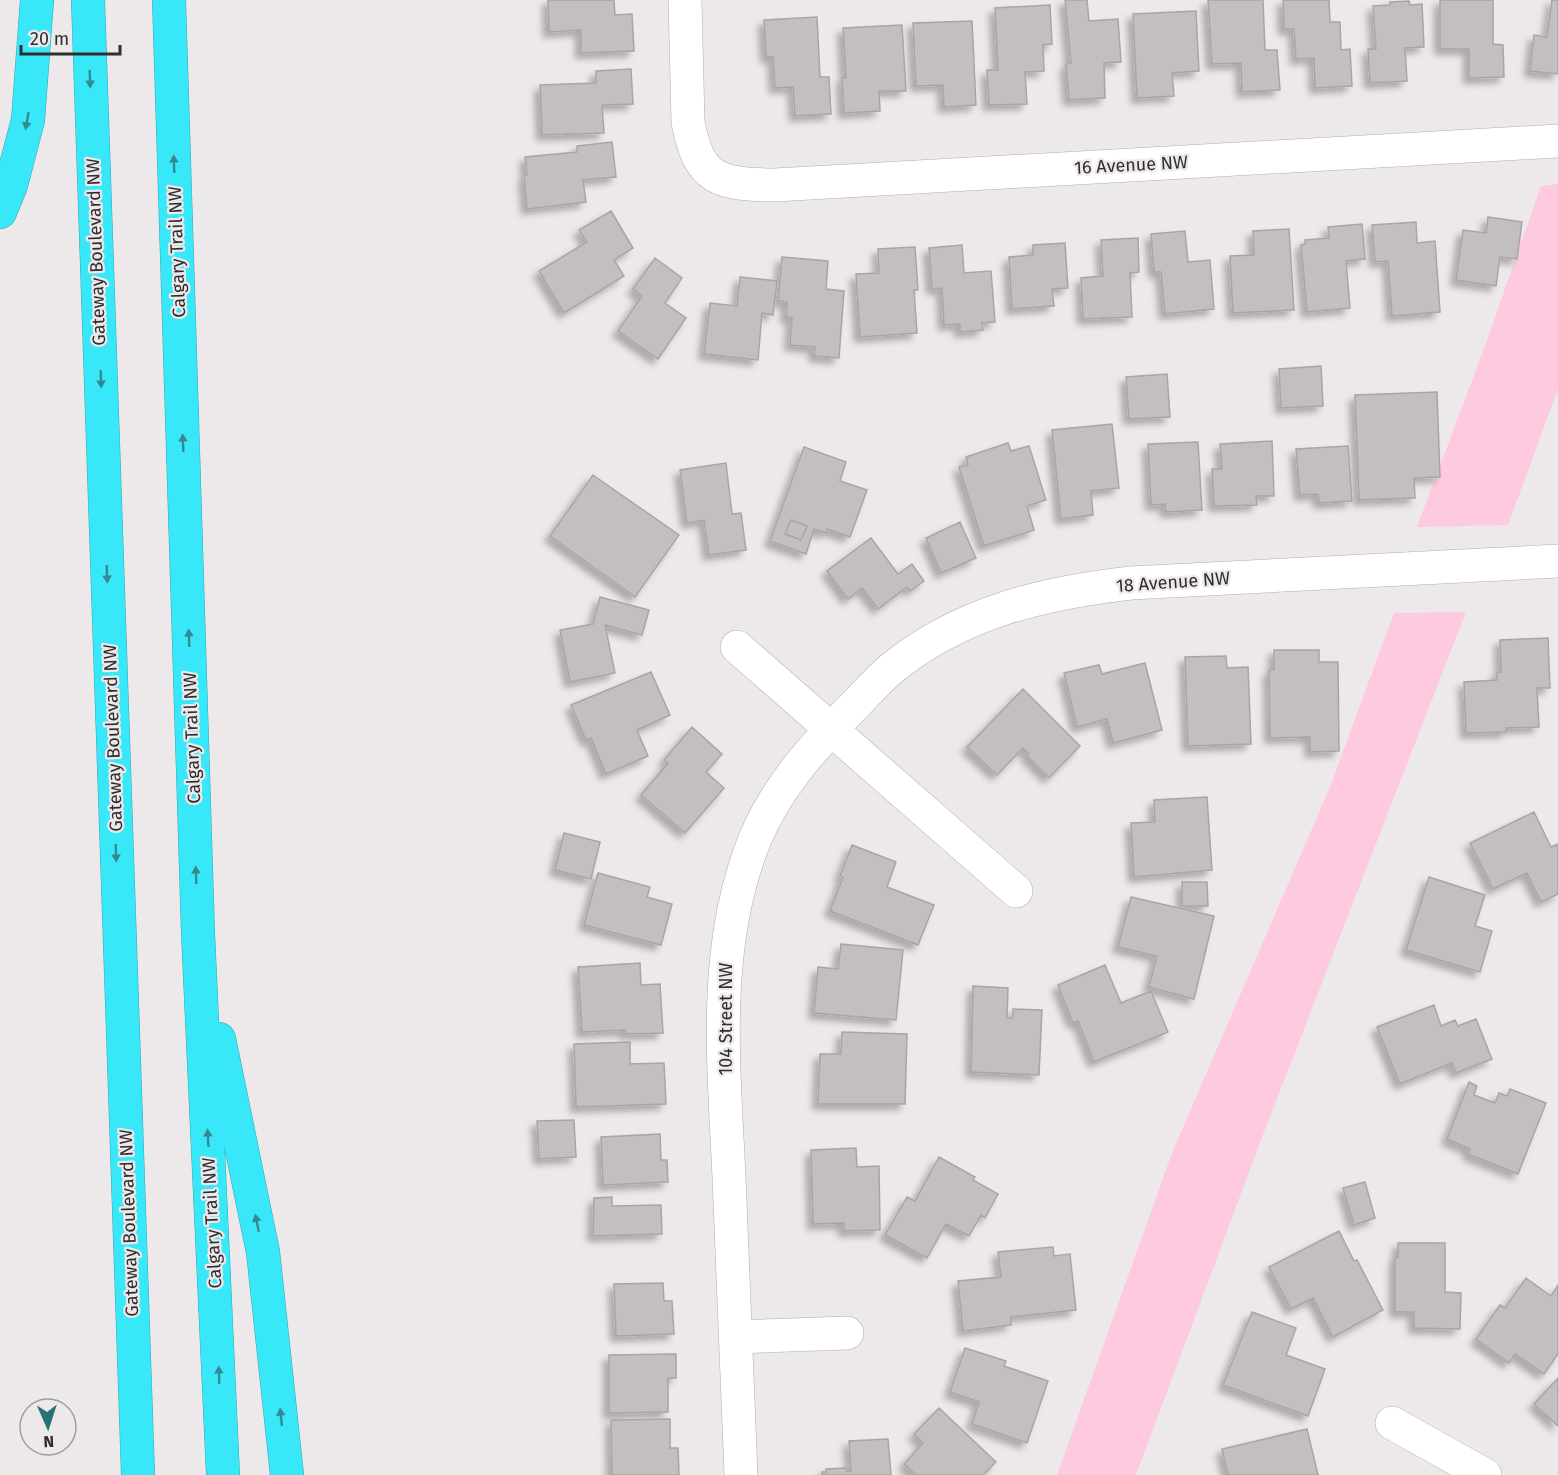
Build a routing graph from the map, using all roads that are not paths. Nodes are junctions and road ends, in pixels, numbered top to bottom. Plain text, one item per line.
1 (37, 0) edge
2 (88, 0) edge
3 (169, 0) edge
4 (685, 0) edge
5 (1558, 141) edge
6 (0, 212) edge
7 (1558, 561) edge
8 (737, 647) dead end
9 (830, 730) junction
10 (1016, 891) dead end
11 (198, 933) junction
12 (847, 1334) dead end
13 (736, 1337) junction
14 (135, 1417) junction
15 (1392, 1423) dead end
16 (132, 1475) edge
17 (138, 1475) edge
18 (223, 1475) edge
19 (287, 1475) edge
20 (741, 1475) edge
21 (1485, 1475) edge

1 -> 6 highway
2 -> 14 highway, Gateway Boulevard NW
11 -> 3 highway, Calgary Trail NW
4 - 5 street, 16 Avenue NW
7 - 9 street, 18 Avenue NW
8 - 9 street
9 - 10 street
9 - 13 street, 104 Street NW
18 -> 11 highway, Calgary Trail NW
19 -> 11 highway
12 - 13 street
13 - 20 street, 104 Street NW
14 - 16 highway
14 - 17 highway, Gateway Boulevard NW
15 - 21 street

